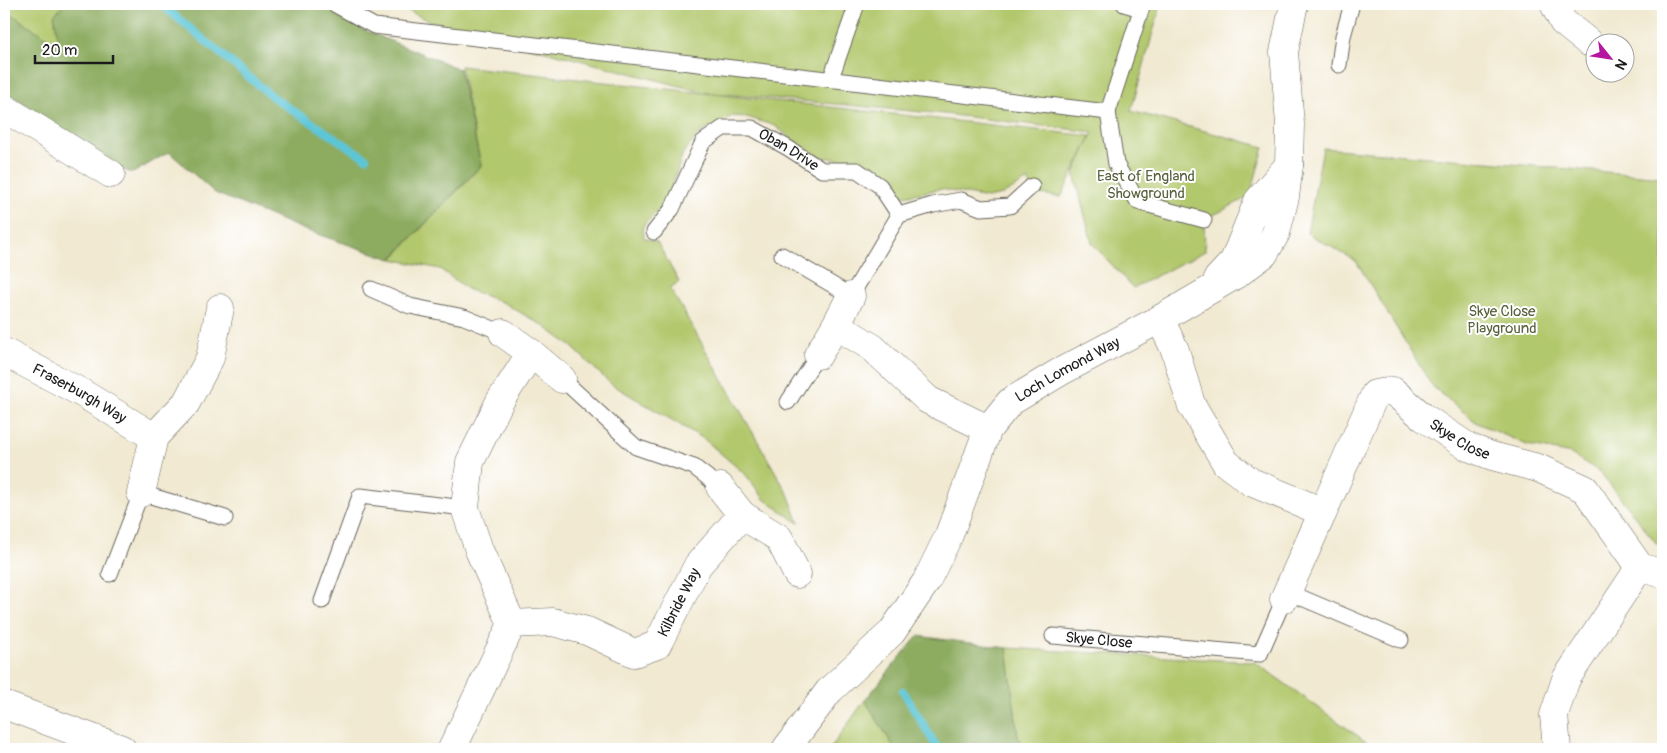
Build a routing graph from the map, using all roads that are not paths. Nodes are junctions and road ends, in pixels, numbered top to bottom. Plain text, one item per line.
1 (334, 4) edge
2 (857, 4) edge
3 (1124, 4) edge
4 (1294, 4) edge
5 (1352, 4) edge
6 (1554, 4) edge
7 (1142, 6) edge
8 (1584, 39) edge
9 (1339, 65) dead end
10 (831, 78) junction
11 (4, 108) edge
12 (1108, 112) junction
13 (111, 174) dead end
14 (1032, 186) dead end
15 (899, 215) junction
16 (1204, 220) dead end
17 (654, 232) dead end
18 (782, 255) dead end
19 (371, 289) dead end
20 (850, 296) junction
21 (220, 308) dead end
22 (1160, 319) junction
23 (836, 325) junction
24 (503, 333) joint
25 (4, 352) edge
26 (531, 353) junction
27 (818, 355) joint
28 (562, 379) joint
29 (788, 402) dead end
30 (988, 429) junction
31 (154, 436) junction
32 (720, 487) joint
33 (141, 493) junction
34 (465, 508) junction
35 (1323, 512) junction
36 (742, 515) junction
37 (225, 518) dead end
38 (1652, 570) edge
39 (110, 574) dead end
40 (797, 574) dead end
41 (1286, 595) junction
42 (322, 601) dead end
43 (512, 624) junction
44 (1053, 636) dead end
45 (1401, 640) dead end
46 (4, 705) edge
47 (122, 749) edge
48 (452, 749) edge
49 (786, 749) edge
50 (1557, 749) edge

1 - 10 lane
2 - 10 lane
3 - 7 lane
4 - 22 street, Loch Lomond Way
5 - 9 lane
6 - 8 street
7 - 12 lane
10 - 12 lane
11 - 13 street
12 - 16 lane
14 - 15 lane
15 - 17 lane, Oban Drive
15 - 20 lane
18 - 20 lane
19 - 24 lane
20 - 23 street
21 - 31 street
22 - 30 street, Loch Lomond Way
22 - 35 street
23 - 27 street
23 - 30 street
24 - 26 street
25 - 31 street, Fraserburgh Way
26 - 28 street
26 - 34 street
27 - 29 lane
28 - 32 lane
30 - 49 street, Loch Lomond Way
31 - 33 street
32 - 36 street
33 - 37 lane
33 - 39 lane
34 - 42 lane
34 - 43 street
35 - 38 street, Skye Close
35 - 41 street, Skye Close
36 - 40 street
36 - 43 street, Kilbride Way
38 - 50 street, Skye Close
41 - 44 lane, Skye Close
41 - 45 lane
43 - 48 street
46 - 47 street

